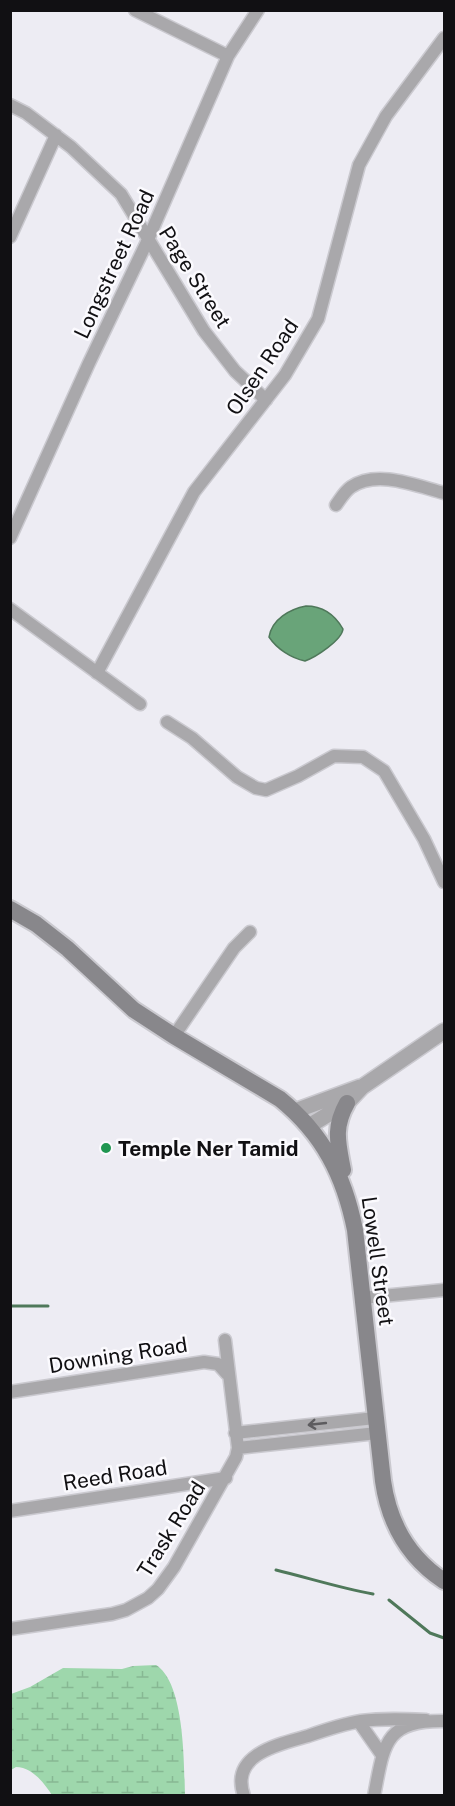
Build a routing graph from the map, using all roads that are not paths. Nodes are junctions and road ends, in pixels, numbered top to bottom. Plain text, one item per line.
1 (135, 10) edge
2 (258, 10) edge
3 (444, 38) edge
4 (228, 56) junction
5 (10, 105) edge
6 (56, 135) junction
7 (10, 237) edge
8 (148, 239) junction
9 (266, 400) junction
10 (444, 493) edge
11 (336, 505) dead end
12 (12, 533) edge
13 (10, 609) edge
14 (96, 674) junction
15 (140, 704) dead end
16 (167, 722) dead end
17 (444, 882) edge
18 (10, 909) edge
19 (250, 932) dead end
20 (444, 1031) edge
21 (174, 1036) junction
22 (363, 1087) junction
23 (347, 1103) junction
24 (296, 1112) junction
25 (309, 1126) junction
26 (345, 1188) junction
27 (444, 1290) edge
28 (363, 1298) junction
29 (225, 1340) dead end
30 (227, 1374) junction
31 (10, 1392) edge
32 (376, 1426) junction
33 (236, 1433) junction
34 (238, 1448) junction
35 (226, 1478) junction
36 (10, 1511) edge
37 (444, 1581) edge
38 (10, 1629) edge
39 (426, 1720) junction
40 (444, 1721) edge
41 (359, 1722) junction
42 (382, 1755) junction
43 (244, 1796) edge
44 (374, 1796) edge

1 - 4 street
2 - 4 street, Longstreet Road
3 - 9 street, Olsen Road
4 - 8 street, Longstreet Road
5 - 6 street, Page Street
6 - 7 street
6 - 8 street, Page Street
8 - 9 street, Page Street
8 - 12 street, Longstreet Road
9 - 14 street, Olsen Road
10 - 11 street
13 - 14 street
14 - 15 street
16 - 17 street
18 - 21 main road, Lowell Street
19 - 21 street
20 - 22 street
21 - 24 main road, Lowell Street
22 - 23 street
22 - 24 street
23 - 25 street
23 - 26 main road
24 - 25 main road, Lowell Street
25 - 26 main road, Lowell Street
26 - 28 main road, Lowell Street
27 - 28 street
28 - 32 main road, Lowell Street
29 - 30 street, Trask Road
30 - 31 street, Downing Road
30 - 33 street, Trask Road
32 -> 33 street
32 - 34 street
32 - 37 main road, Lowell Street
33 - 34 street, Trask Road
34 - 35 street, Trask Road
35 - 36 street, Reed Road
35 - 38 street, Trask Road
39 - 40 street
39 - 41 street
39 - 42 street
41 - 42 street
41 - 43 street
42 - 44 street

